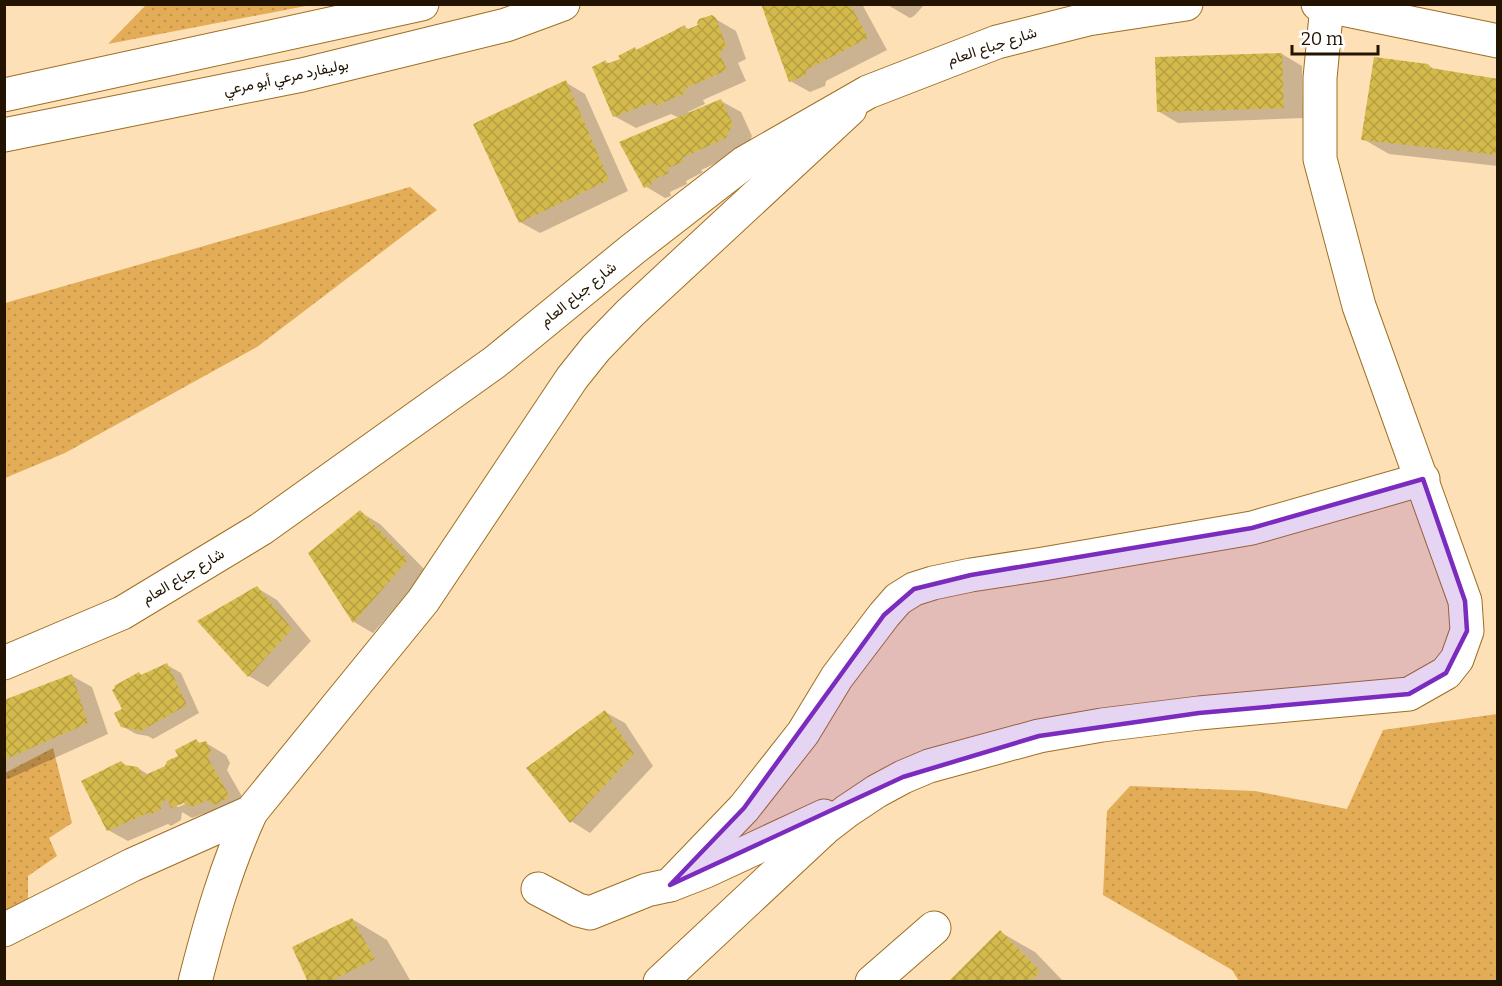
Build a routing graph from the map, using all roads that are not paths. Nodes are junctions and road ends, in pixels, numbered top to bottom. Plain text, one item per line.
1 (422, 4) edge
2 (563, 4) edge
3 (1083, 4) edge
4 (1186, 4) edge
5 (1323, 5) edge
6 (1040, 30) junction
7 (1497, 41) edge
8 (868, 92) junction
9 (4, 95) edge
10 (4, 135) edge
11 (1422, 479) junction
12 (4, 663) edge
13 (877, 791) junction
14 (251, 812) junction
15 (670, 885) junction
16 (538, 889) dead end
17 (933, 928) dead end
18 (4, 930) edge
19 (195, 981) edge
20 (660, 981) edge
21 (872, 981) edge

1 - 9 street
2 - 10 street, بوليفارد مرعي أبو مرعي
3 - 6 street
4 - 6 street, شارع جباع العام
5 - 7 street
5 - 11 street
6 - 8 street, شارع جباع العام
8 - 12 street, شارع جباع العام
8 - 14 street
11 - 13 street
11 - 15 street
13 - 15 street
13 - 20 street
14 - 18 street
14 - 19 street
15 - 16 street
17 - 21 street

